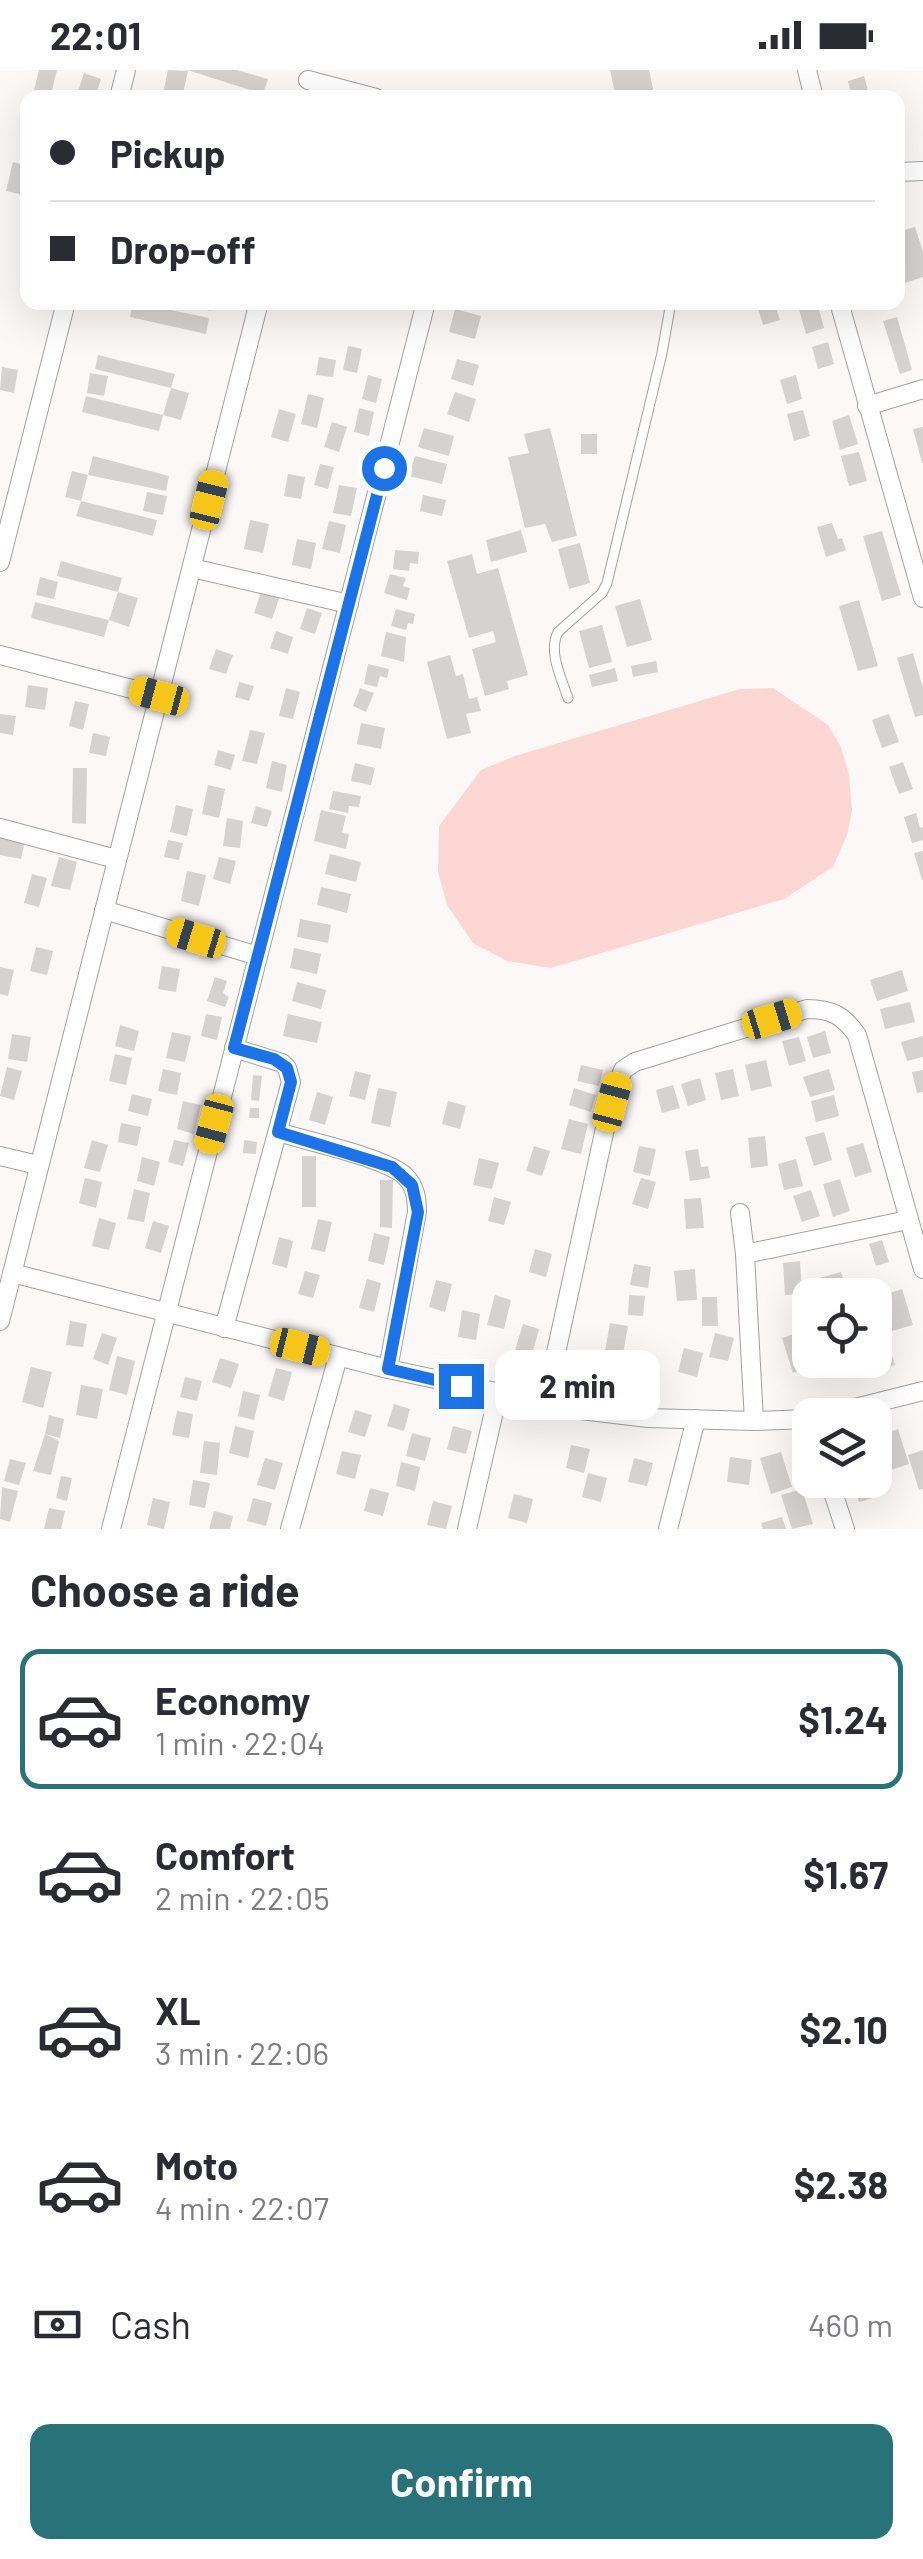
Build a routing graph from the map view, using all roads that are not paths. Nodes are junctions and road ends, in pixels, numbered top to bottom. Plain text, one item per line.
1 (307, 82) edge
2 (342, 90) edge
3 (64, 310) edge
4 (257, 310) edge
5 (424, 310) edge
6 (670, 310) edge
7 (840, 310) edge
8 (923, 389) edge
9 (867, 406) junction
10 (0, 562) edge
11 (192, 568) junction
12 (923, 598) edge
13 (349, 604) junction
14 (0, 654) edge
15 (159, 696) junction
16 (568, 698) dead end
17 (0, 828) edge
18 (116, 859) junction
19 (104, 910) junction
20 (258, 956) junction
21 (234, 1048) junction
22 (278, 1132) junction
23 (0, 1156) edge
24 (38, 1165) junction
25 (740, 1213) dead end
26 (908, 1220) junction
27 (745, 1254) junction
28 (923, 1269) edge
29 (12, 1273) junction
30 (164, 1313) junction
31 (0, 1321) edge
32 (224, 1328) junction
33 (338, 1356) junction
34 (388, 1369) junction
35 (923, 1391) edge
36 (498, 1394) junction
37 (892, 1399) edge
38 (544, 1403) junction
39 (696, 1418) junction
40 (754, 1421) junction
41 (792, 1422) edge
42 (835, 1498) edge
43 (111, 1529) edge
44 (290, 1529) edge
45 (467, 1529) edge
46 (668, 1529) edge
47 (846, 1529) edge

1 - 2 street
3 - 10 street
4 - 11 street
5 - 13 street
6 - 16 lane
7 - 9 street
8 - 9 street
9 - 12 street
11 - 13 street
11 - 15 street
13 - 20 street
14 - 15 street
15 - 18 street
17 - 18 street
18 - 19 street
19 - 20 street
19 - 24 street
20 - 21 street
21 - 22 street
21 - 30 street
22 - 32 street
22 - 34 street
23 - 24 street
24 - 29 street
25 - 27 street
26 - 27 street
26 - 28 street
26 - 38 street
27 - 40 street
29 - 30 street
29 - 31 street
30 - 32 street
30 - 43 street
32 - 33 street
33 - 34 street
33 - 44 street
34 - 36 street
35 - 37 street
36 - 38 street
36 - 45 street
38 - 39 street
39 - 40 street
39 - 46 street
40 - 41 street
42 - 47 street

